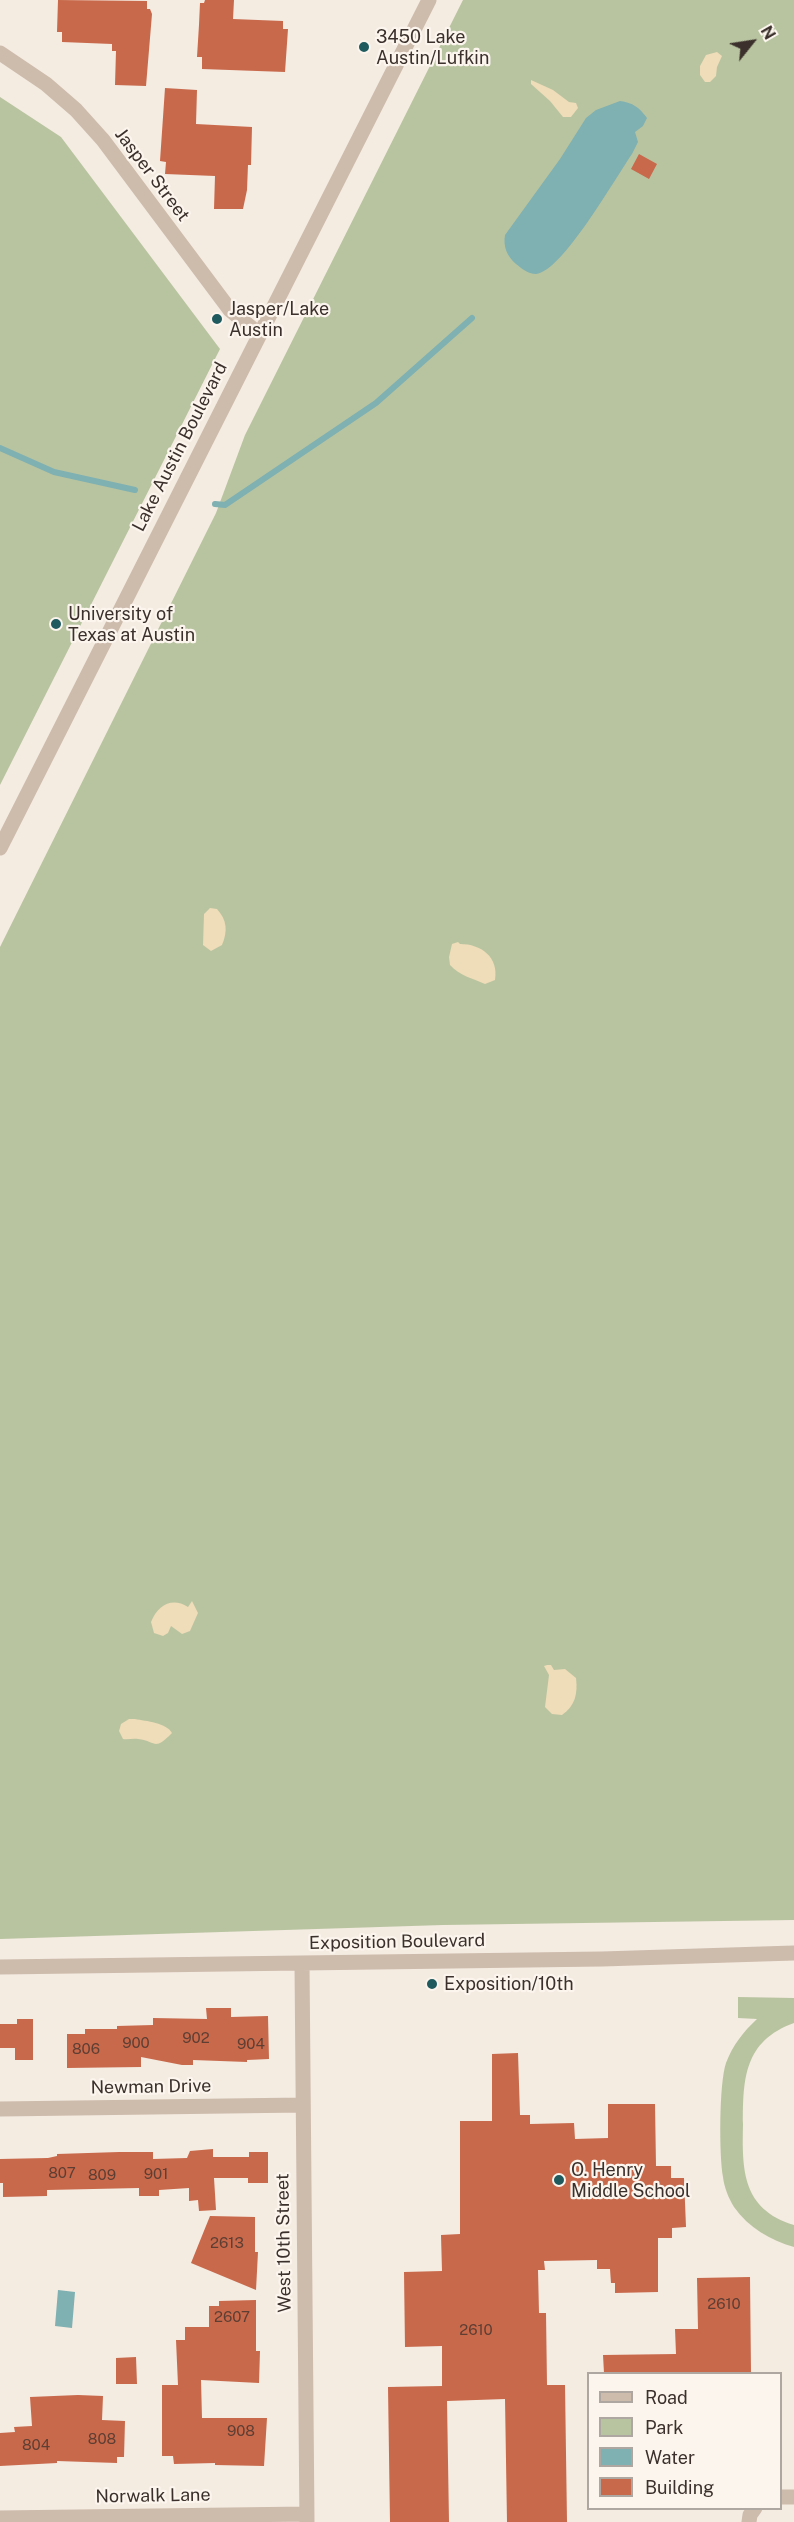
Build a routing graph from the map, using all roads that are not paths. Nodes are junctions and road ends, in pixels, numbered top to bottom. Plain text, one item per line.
1 (429, 0) edge
2 (0, 53) edge
3 (259, 334) junction
4 (0, 848) edge
5 (794, 1953) edge
6 (302, 1964) junction
7 (0, 1967) edge
8 (303, 2105) junction
9 (0, 2109) edge
10 (0, 2518) edge
11 (307, 2518) edge
12 (110, 2519) edge

1 - 3 street, Lake Austin Boulevard
2 - 3 street, Jasper Street
3 - 4 street, Lake Austin Boulevard
5 - 6 street, Exposition Boulevard
6 - 7 street, Exposition Boulevard
6 - 8 street, West 10th Street
8 - 9 street, Newman Drive
8 - 11 street, West 10th Street
10 - 12 street, Norwalk Lane
11 - 12 street, Norwalk Lane

